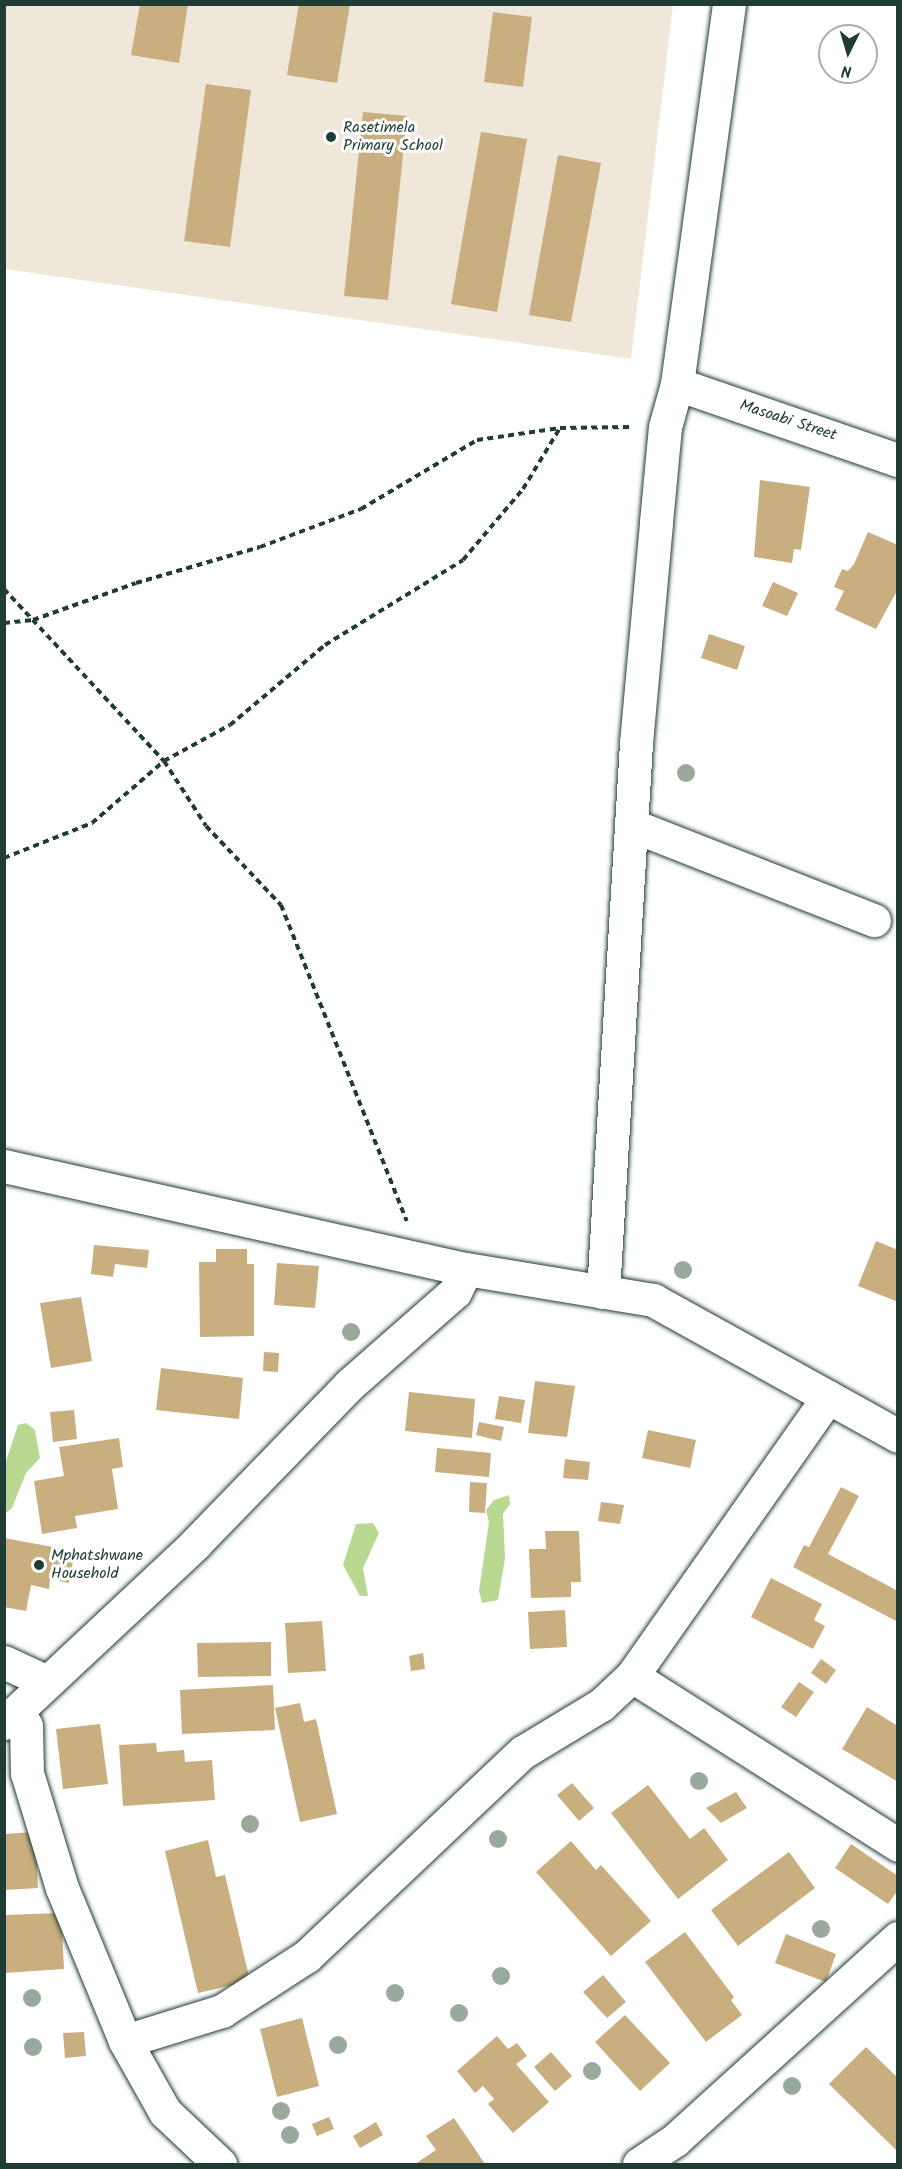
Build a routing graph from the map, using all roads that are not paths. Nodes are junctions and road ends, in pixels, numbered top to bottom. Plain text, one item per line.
1 (729, 4) edge
2 (677, 384) junction
3 (897, 460) edge
4 (631, 825) junction
5 (874, 920) dead end
6 (4, 1166) edge
7 (466, 1269) junction
8 (603, 1292) junction
9 (828, 1397) junction
10 (897, 1436) edge
11 (4, 1662) edge
12 (632, 1676) junction
13 (45, 1681) junction
14 (11, 1717) edge
15 (897, 1845) edge
16 (897, 1938) edge
17 (126, 2041) junction
18 (220, 2164) edge
19 (639, 2164) edge

1 - 2 street
2 - 3 street, Masoabi Street
2 - 4 street
4 - 5 street
4 - 8 street
6 - 7 street
7 - 8 street
7 - 13 street
8 - 9 street
9 - 10 street
9 - 12 street
11 - 13 street
12 - 15 street
12 - 17 street
13 - 14 street
14 - 17 street
16 - 19 street
17 - 18 street

